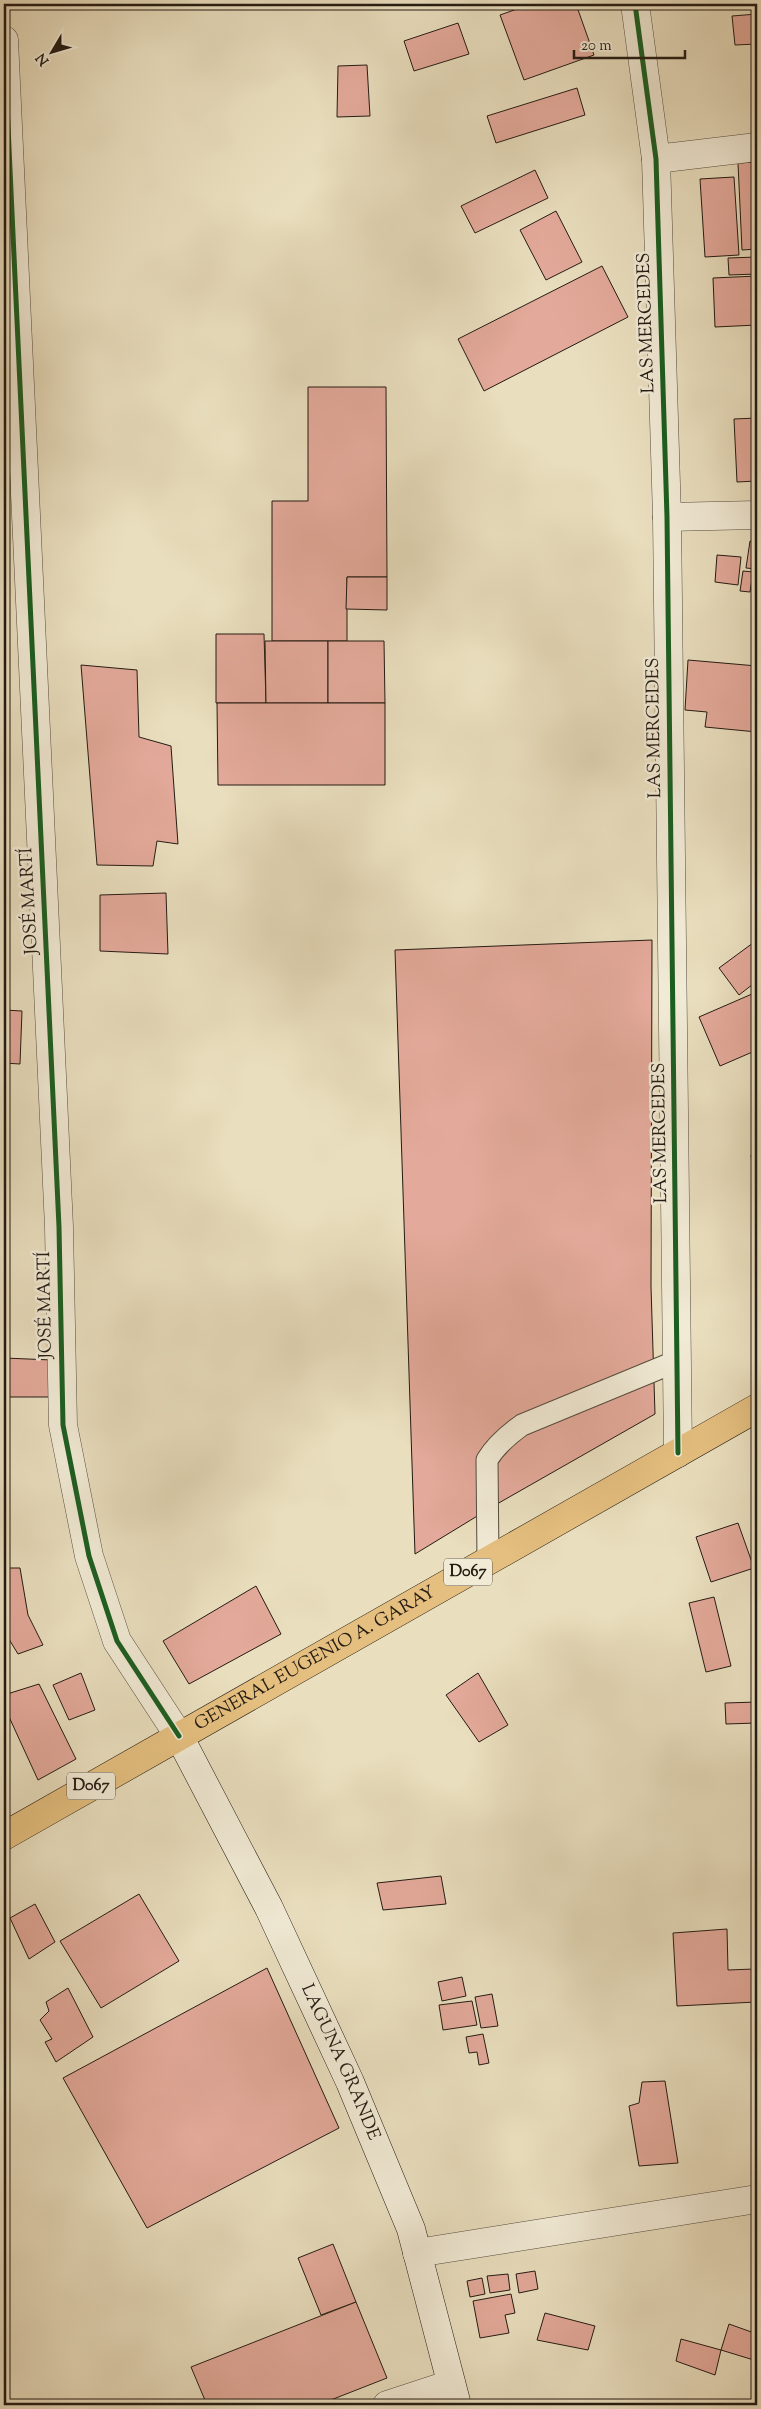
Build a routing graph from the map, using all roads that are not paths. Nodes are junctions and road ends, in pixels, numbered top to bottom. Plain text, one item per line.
1 (635, 4) edge
2 (4, 40) edge
3 (5, 96) edge
4 (757, 147) edge
5 (656, 159) junction
6 (757, 515) edge
7 (667, 517) junction
8 (677, 1361) junction
9 (757, 1408) edge
10 (678, 1453) junction
11 (488, 1560) junction
12 (179, 1736) junction
13 (4, 1836) edge
14 (757, 2199) edge
15 (417, 2253) junction
16 (454, 2394) edge
17 (387, 2405) edge

1 - 5 street, LAS MERCEDES
2 - 3 street, JOSÉ MARTÍ
3 - 12 street, JOSÉ MARTÍ
4 - 5 street
5 - 7 street, LAS MERCEDES
6 - 7 street
7 - 8 street, LAS MERCEDES
8 - 10 street, LAS MERCEDES
8 - 11 lane
9 - 10 main road, GENERAL EUGENIO A. GARAY / D067
10 - 11 main road, GENERAL EUGENIO A. GARAY / D067
11 - 12 main road, GENERAL EUGENIO A. GARAY / D067
12 - 13 main road, GENERAL EUGENIO A. GARAY / D067
12 - 15 street, LAGUNA GRANDE
14 - 15 street
15 - 16 street, LAGUNA GRANDE
16 - 17 street

